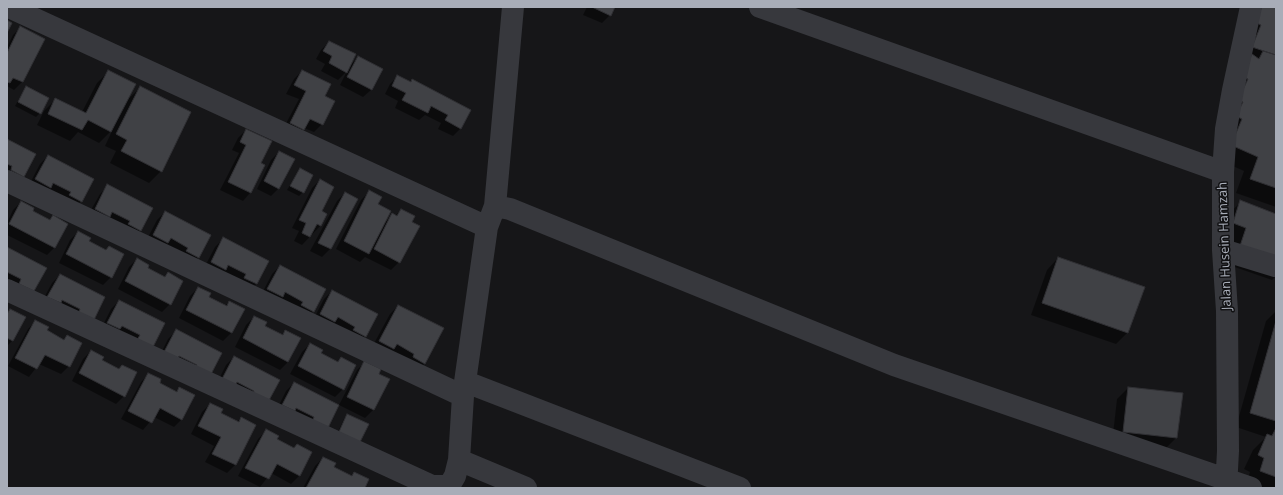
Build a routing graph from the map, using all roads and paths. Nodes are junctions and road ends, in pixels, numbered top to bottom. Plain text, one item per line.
1 (9, 7) edge
2 (513, 7) edge
3 (760, 7) edge
4 (1251, 7) edge
5 (1222, 172) junction
6 (7, 181) edge
7 (495, 206) junction
8 (487, 227) junction
9 (1222, 250) junction
10 (1275, 266) dead end
11 (7, 290) edge
12 (465, 389) junction
13 (459, 460) junction
14 (1227, 483) edge
15 (526, 488) edge
16 (740, 488) edge
17 (1251, 488) edge

1 - 8 street
2 - 7 street
3 - 5 street
4 - 5 street, Jalan Husein Hamzah
5 - 9 street, Jalan Husein Hamzah
6 - 12 street
7 - 8 street
7 - 14 street
8 - 12 street
9 - 10 street
9 - 14 street, Jalan Husein Hamzah
11 - 13 street
12 - 13 street
12 - 16 street
13 - 15 street
14 - 17 street

